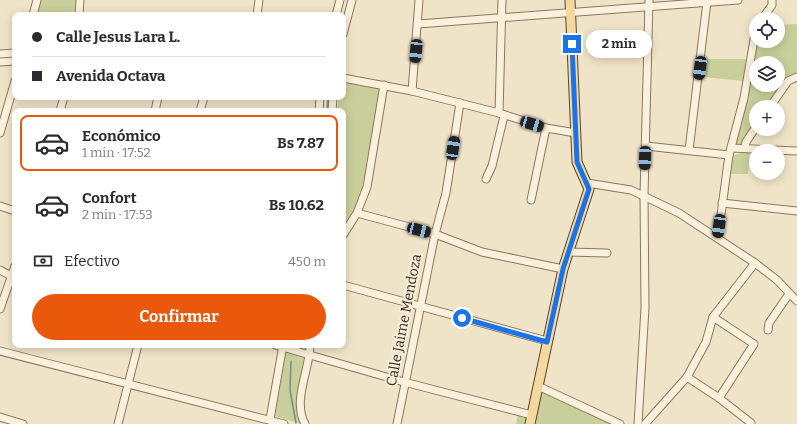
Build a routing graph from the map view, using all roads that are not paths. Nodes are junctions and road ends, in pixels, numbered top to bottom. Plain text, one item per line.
1 (37, 0) edge
2 (80, 0) edge
3 (259, 0) edge
4 (340, 0) edge
5 (352, 0) edge
6 (419, 0) edge
7 (502, 0) edge
8 (570, 0) edge
9 (738, 0) edge
10 (772, 0) edge
11 (707, 2) junction
12 (649, 4) edge
13 (34, 12) edge
14 (79, 12) edge
15 (257, 12) edge
16 (337, 12) edge
17 (767, 12) edge
18 (571, 14) junction
19 (502, 18) junction
20 (346, 23) edge
21 (418, 24) junction
22 (753, 48) edge
23 (12, 52) edge
24 (0, 54) edge
25 (12, 61) edge
26 (0, 62) edge
27 (797, 77) edge
28 (346, 79) edge
29 (384, 85) junction
30 (12, 91) edge
31 (412, 91) junction
32 (775, 100) edge
33 (460, 103) junction
34 (501, 114) junction
35 (546, 128) junction
36 (0, 133) edge
37 (576, 133) junction
38 (750, 136) edge
39 (646, 146) junction
40 (745, 148) junction
41 (689, 150) junction
42 (797, 151) edge
43 (730, 152) junction
44 (486, 179) dead end
45 (587, 183) junction
46 (644, 195) junction
47 (531, 200) dead end
48 (722, 203) junction
49 (0, 206) edge
50 (12, 210) edge
51 (797, 211) edge
52 (358, 213) junction
53 (346, 231) edge
54 (435, 234) junction
55 (718, 237) junction
56 (568, 252) junction
57 (607, 253) dead end
58 (756, 263) junction
59 (563, 269) junction
60 (0, 270) edge
61 (12, 276) edge
62 (12, 279) edge
63 (346, 286) edge
64 (789, 294) junction
65 (797, 301) edge
66 (420, 307) junction
67 (0, 309) edge
68 (713, 317) junction
69 (768, 330) dead end
70 (547, 342) junction
71 (137, 348) edge
72 (283, 348) edge
73 (288, 348) edge
74 (310, 348) edge
75 (0, 351) edge
76 (310, 356) junction
77 (687, 377) junction
78 (404, 382) junction
79 (128, 384) junction
80 (538, 386) junction
81 (719, 398) junction
82 (0, 417) edge
83 (270, 420) junction
84 (531, 420) edge
85 (751, 423) edge
86 (23, 424) edge
87 (118, 424) edge
88 (284, 424) edge
89 (305, 424) edge
90 (397, 424) edge
91 (620, 424) edge
92 (638, 424) edge
93 (645, 424) edge

1 - 13 street
2 - 14 street
3 - 15 street
4 - 16 street
5 - 20 street
6 - 21 street
7 - 19 street
8 - 18 main road
9 - 11 street
10 - 17 street
11 - 12 street
11 - 41 street
12 - 18 street
12 - 39 street
18 - 19 street
18 - 37 main road
19 - 21 street
19 - 34 street
21 - 31 street
22 - 43 street
23 - 24 street
25 - 26 street
27 - 32 street
28 - 29 street
29 - 31 street
29 - 52 street
30 - 36 street
31 - 33 street
33 - 34 street
33 - 54 street, Calle Jaime Mendoza
34 - 35 street
34 - 44 street
35 - 37 street
35 - 47 street
37 - 45 main road
38 - 40 street
39 - 41 street
39 - 46 street
40 - 42 street
40 - 43 street
41 - 43 street
43 - 48 street
45 - 46 street
45 - 56 main road
46 - 55 street
46 - 92 street
48 - 51 street
48 - 55 street
49 - 50 street
52 - 53 street
52 - 54 street
54 - 59 street
54 - 66 street, Calle Jaime Mendoza
55 - 58 street
56 - 57 street
56 - 59 main road
58 - 64 street
58 - 68 street
59 - 70 main road
60 - 61 street
62 - 67 street
63 - 66 street
64 - 65 street
64 - 69 street
66 - 70 street
66 - 78 street, Calle Jaime Mendoza
68 - 77 street
68 - 81 street
70 - 80 main road
71 - 79 street
72 - 83 street
73 - 76 street
74 - 76 street
75 - 79 street
76 - 78 street
76 - 89 street
77 - 81 street
77 - 93 street
78 - 84 street
78 - 90 street, Calle Jaime Mendoza
79 - 83 street
79 - 87 street
80 - 84 main road
80 - 91 street
81 - 85 street
82 - 86 street
83 - 88 street

